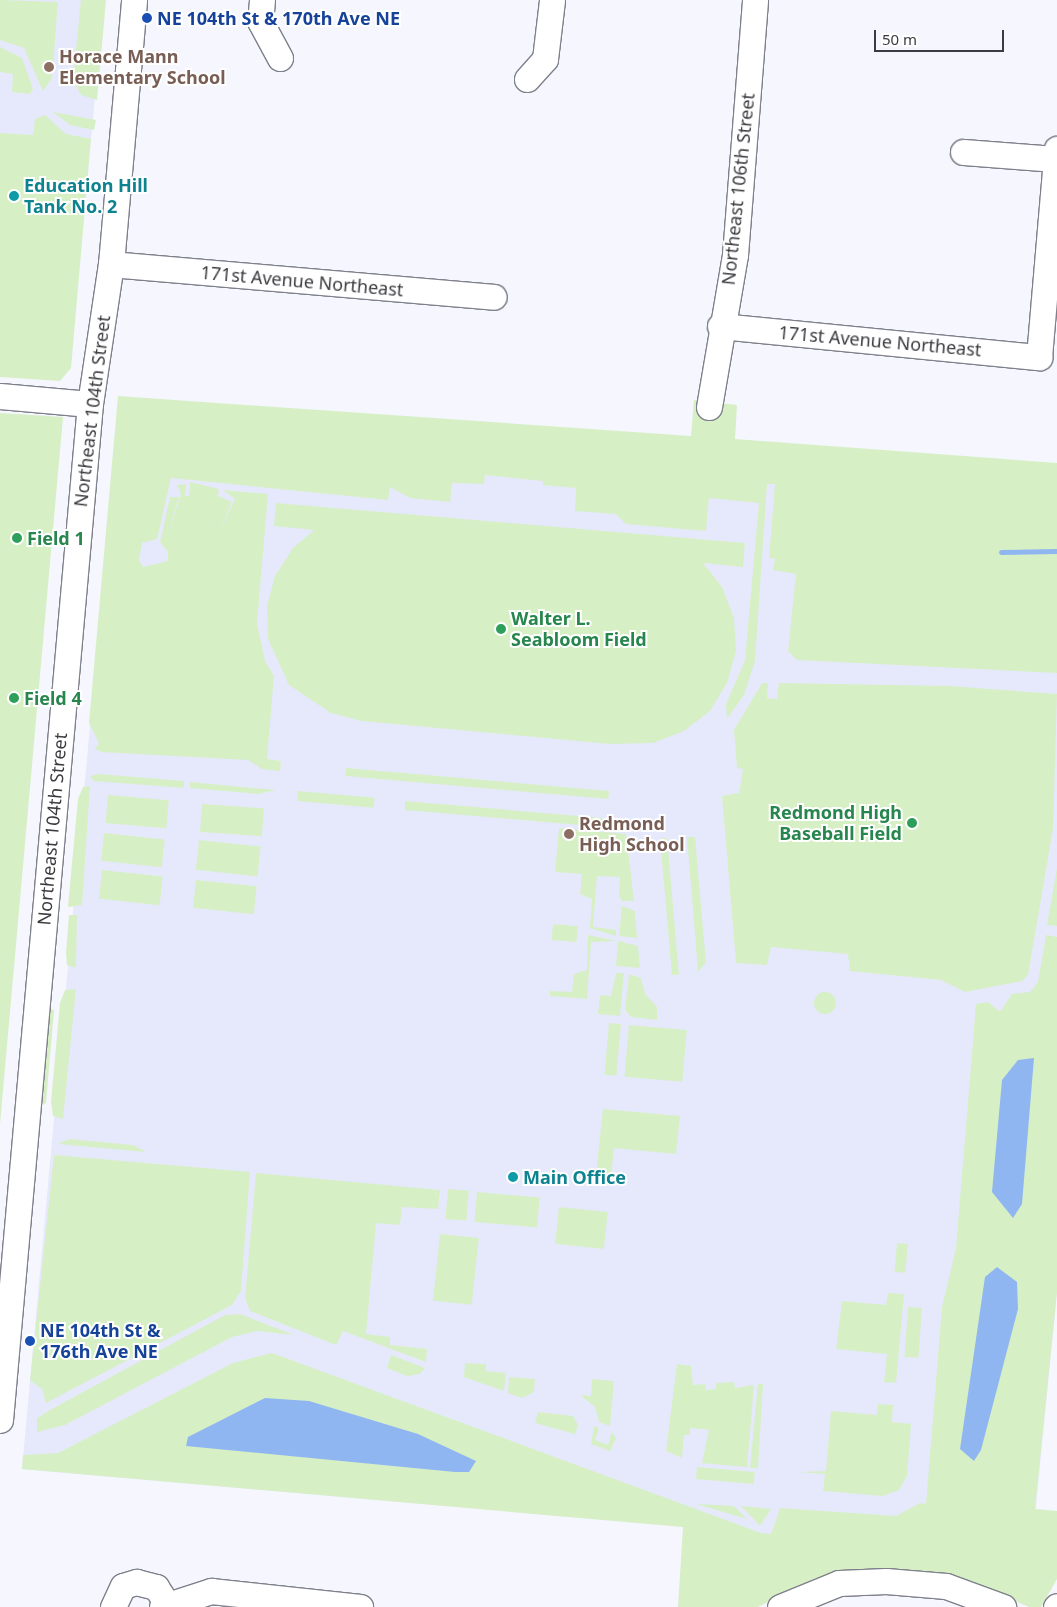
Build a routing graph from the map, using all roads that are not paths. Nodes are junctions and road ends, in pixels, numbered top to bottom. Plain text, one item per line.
1 (134, 0) edge
2 (262, 0) edge
3 (552, 0) edge
4 (755, 0) edge
5 (280, 58) dead end
6 (527, 79) dead end
7 (963, 152) dead end
8 (1057, 154) edge
9 (111, 264) junction
10 (494, 297) dead end
11 (720, 326) junction
12 (0, 396) edge
13 (90, 404) junction
14 (709, 407) dead end
15 (0, 1420) edge
16 (118, 1597) edge
17 (164, 1606) edge
18 (349, 1607) edge
19 (780, 1607) edge
20 (1003, 1607) edge

1 - 9 street, Northeast 104th Street
2 - 5 street
3 - 6 street
4 - 11 street, Northeast 106th Street
7 - 8 street
8 - 11 street, 171st Avenue Northeast
9 - 10 street, 171st Avenue Northeast
9 - 13 street, Northeast 104th Street
11 - 14 street, Northeast 106th Street
12 - 13 street
13 - 15 street, Northeast 104th Street
16 - 17 street
17 - 18 street
19 - 20 street

